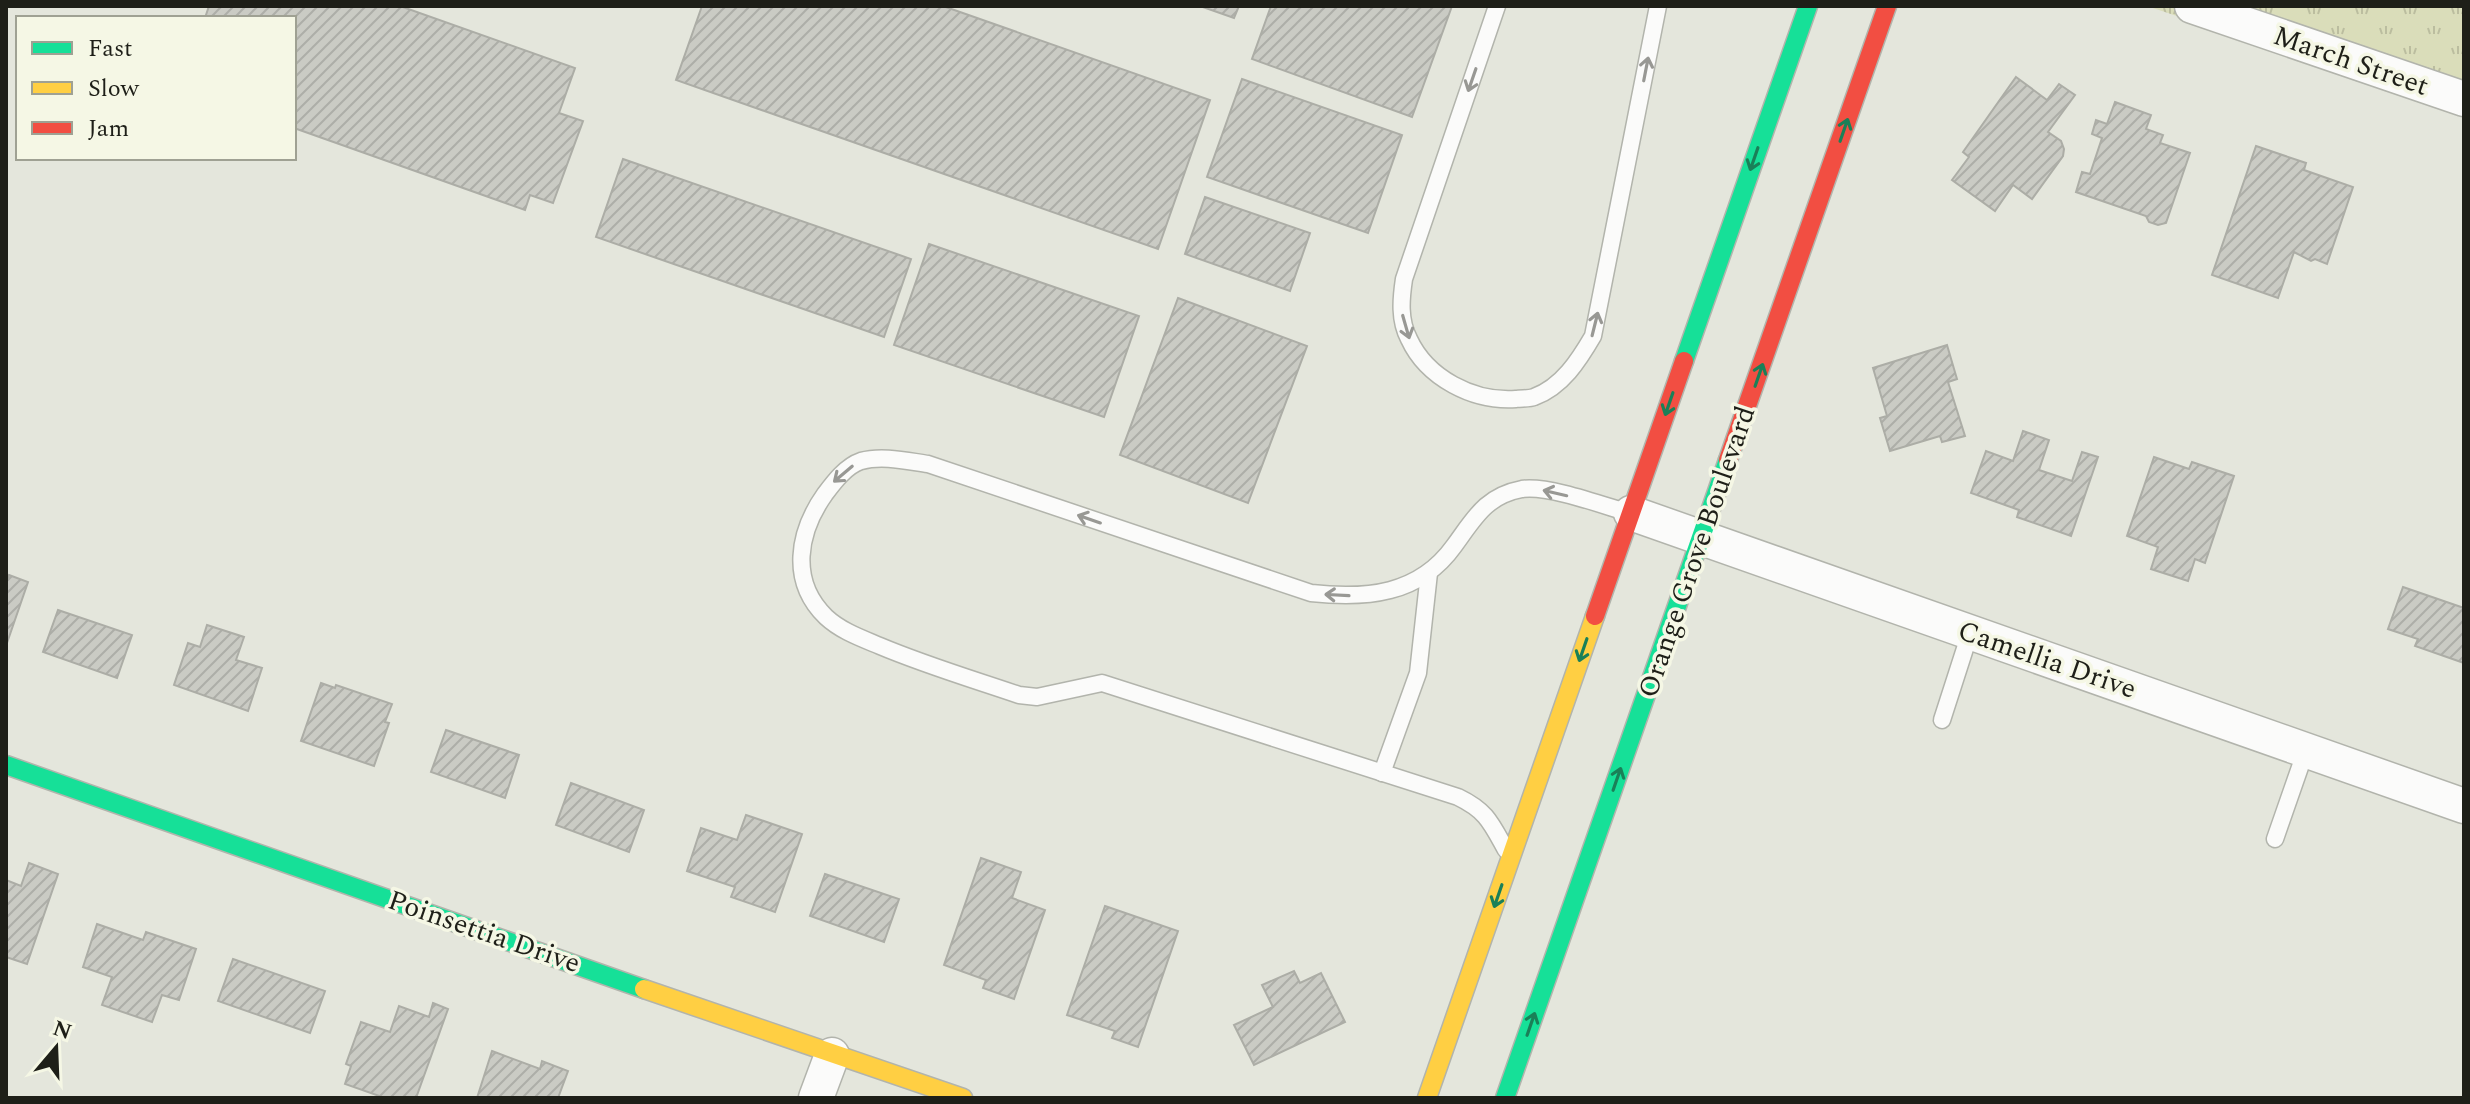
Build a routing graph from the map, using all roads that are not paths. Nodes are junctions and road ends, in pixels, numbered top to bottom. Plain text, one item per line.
1 (1497, 6) edge
2 (1658, 6) edge
3 (1808, 6) edge
4 (1887, 6) edge
5 (2192, 6) edge
6 (2464, 99) edge
7 (1631, 513) junction
8 (1702, 539) junction
9 (1429, 573) junction
10 (1970, 633) junction
11 (1942, 720) dead end
12 (2306, 750) junction
13 (6, 765) edge
14 (1382, 773) junction
15 (2464, 806) edge
16 (2275, 839) dead end
17 (1510, 859) junction
18 (832, 1055) junction
19 (816, 1098) edge
20 (963, 1098) edge
21 (1427, 1098) edge
22 (1505, 1098) edge

1 -> 2 lane
3 -> 7 street
8 -> 4 street, Orange Grove Boulevard
5 - 6 street, March Street
7 - 8 street, Camellia Drive
7 -> 9 lane
7 -> 17 street
8 - 10 street, Camellia Drive
22 -> 8 street, Orange Grove Boulevard
9 - 14 lane
9 -> 14 lane
10 - 11 lane
10 - 12 street, Camellia Drive
12 - 15 street, Camellia Drive
12 - 16 lane
13 - 18 street, Poinsettia Drive
14 - 17 lane
17 -> 21 street
18 - 19 street
18 - 20 street, Poinsettia Drive

